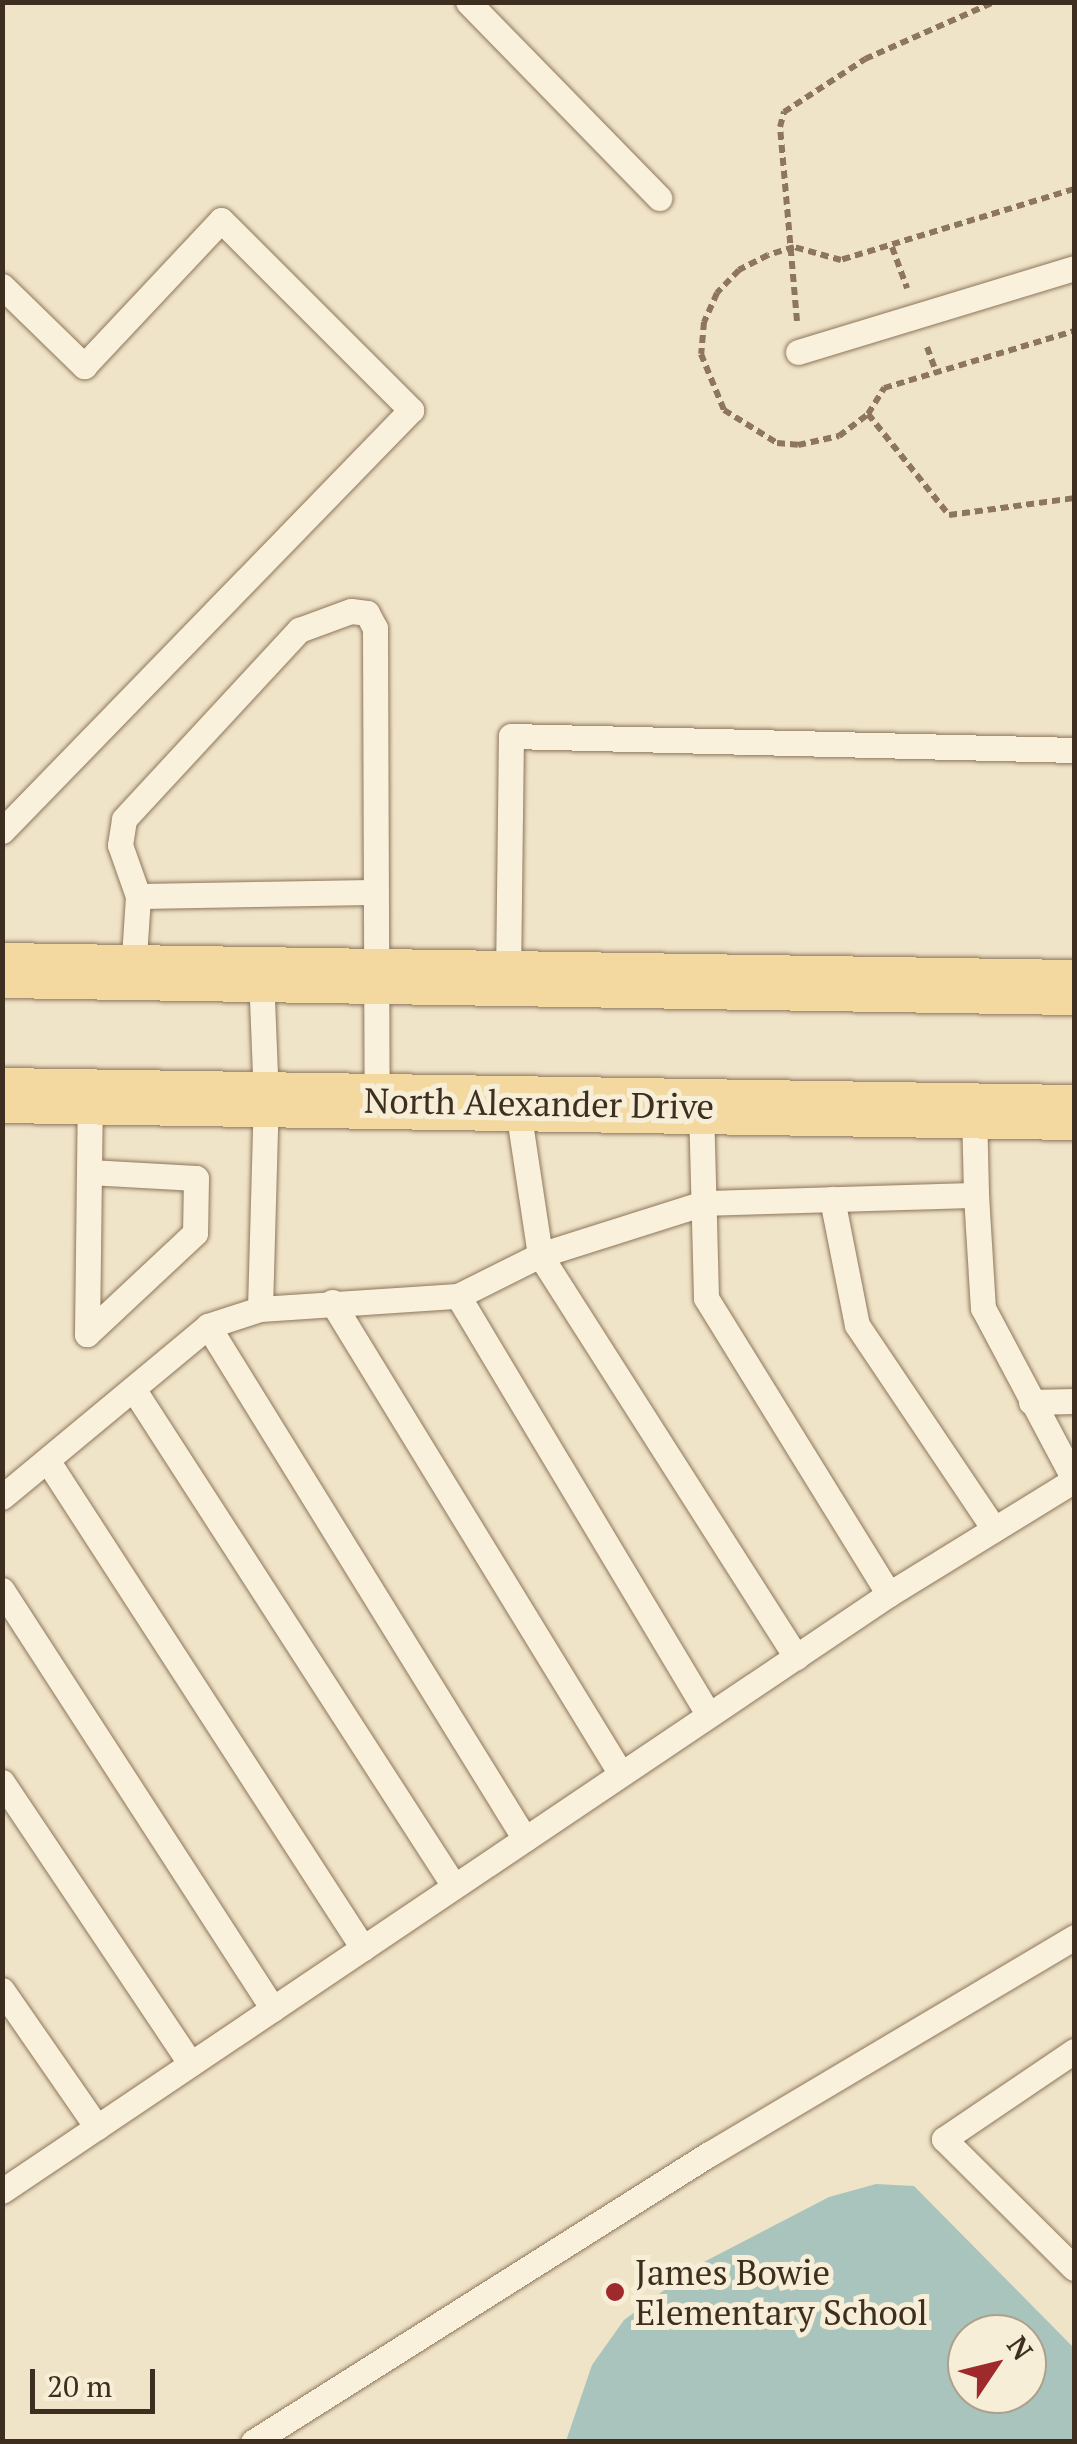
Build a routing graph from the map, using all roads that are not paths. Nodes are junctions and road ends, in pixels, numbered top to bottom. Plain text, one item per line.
1 (468, 2) edge
2 (658, 198) dead end
3 (1074, 268) edge
4 (2, 286) edge
5 (798, 352) road end
6 (1074, 750) edge
7 (2, 831) edge
8 (372, 892) junction
9 (138, 896) junction
10 (2, 970) edge
11 (133, 972) junction
12 (261, 975) junction
13 (373, 976) junction
14 (508, 978) junction
15 (1074, 988) edge
16 (2, 1095) edge
17 (90, 1096) junction
18 (377, 1099) junction
19 (266, 1100) junction
20 (517, 1103) junction
21 (702, 1106) junction
22 (974, 1110) junction
23 (1074, 1112) edge
24 (89, 1172) junction
25 (976, 1195) junction
26 (832, 1199) junction
27 (704, 1203) junction
28 (540, 1255) junction
29 (458, 1296) junction
30 (332, 1302) junction
31 (260, 1309) junction
32 (208, 1326) junction
33 (134, 1390) junction
34 (1074, 1401) edge
35 (1031, 1402) junction
36 (49, 1463) junction
37 (1074, 1480) edge
38 (2, 1498) edge
39 (994, 1529) junction
40 (2, 1590) edge
41 (889, 1594) junction
42 (796, 1657) junction
43 (709, 1716) junction
44 (622, 1774) junction
45 (2, 1782) edge
46 (525, 1839) junction
47 (454, 1886) junction
48 (1074, 1937) edge
49 (364, 1948) junction
50 (2, 1990) edge
51 (272, 2009) junction
52 (1074, 2051) edge
53 (191, 2064) junction
54 (96, 2127) junction
55 (2, 2190) edge
56 (1074, 2268) edge
57 (253, 2442) edge

1 - 2 lane
3 - 5 lane
4 - 7 lane
6 - 14 lane
8 - 9 lane
8 - 9 lane
8 - 13 lane
9 - 11 lane
10 - 11 main road
11 - 12 main road
12 - 13 main road
12 - 19 lane
13 - 14 main road
13 - 18 lane
14 - 15 main road
16 - 17 main road, North Alexander Drive
17 - 19 main road, North Alexander Drive
17 - 24 lane
18 - 19 main road, North Alexander Drive
18 - 20 main road, North Alexander Drive
19 - 31 lane
20 - 21 main road, North Alexander Drive
20 - 28 lane
21 - 22 main road, North Alexander Drive
21 - 27 lane
22 - 23 main road, North Alexander Drive
22 - 25 lane
24 - 24 lane
25 - 26 lane
25 - 35 lane
26 - 27 lane
26 - 39 lane
27 - 28 lane
27 - 41 lane
28 - 29 lane
28 - 42 lane
29 - 30 lane
29 - 43 lane
30 - 31 lane
30 - 44 lane
31 - 32 lane
32 - 33 lane
32 - 46 lane
33 - 36 lane
33 - 47 lane
34 - 35 lane
35 - 37 lane
36 - 38 lane
36 - 49 lane
37 - 39 lane
39 - 41 lane
40 - 51 lane
41 - 42 lane
42 - 43 lane
43 - 44 lane
44 - 46 lane
45 - 53 lane
46 - 47 lane
47 - 49 lane
48 - 57 lane
49 - 51 lane
50 - 54 lane
51 - 53 lane
52 - 56 lane
53 - 54 lane
54 - 55 lane

